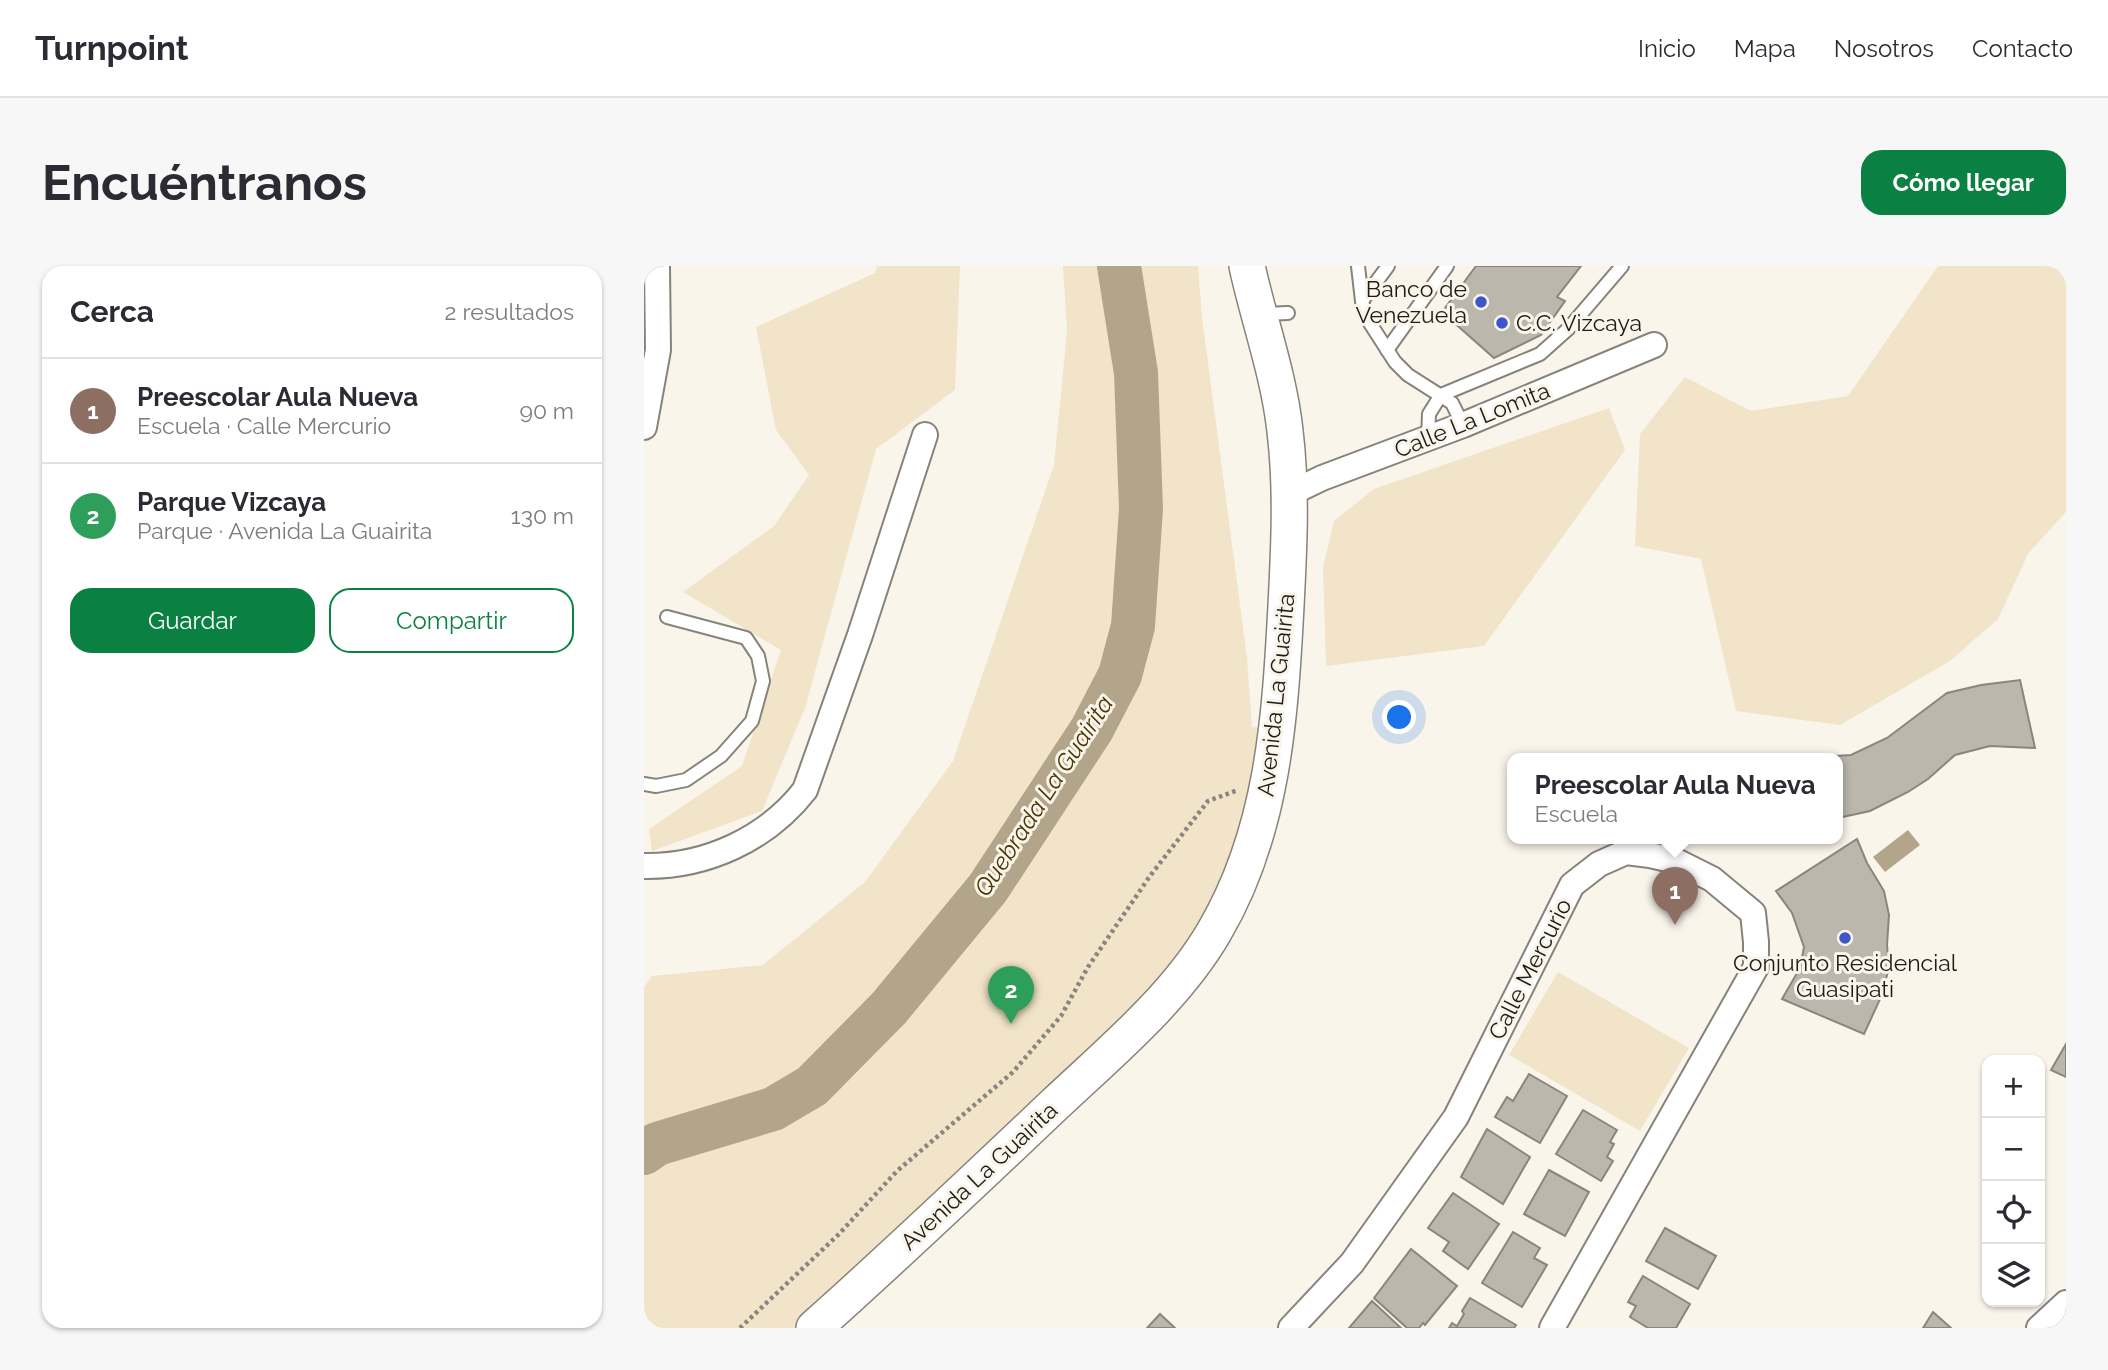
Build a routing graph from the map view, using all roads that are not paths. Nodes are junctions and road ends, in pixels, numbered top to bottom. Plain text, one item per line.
1 (657, 266) edge
2 (1248, 266) edge
3 (1358, 266) edge
4 (1388, 266) edge
5 (1447, 266) edge
6 (1622, 266) edge
7 (1362, 301) junction
8 (1654, 345) dead end
9 (1387, 350) junction
10 (1441, 395) junction
11 (1463, 425) junction
12 (644, 427) edge
13 (926, 435) dead end
14 (1428, 438) junction
15 (1289, 494) junction
16 (667, 617) dead end
17 (644, 784) edge
18 (644, 866) edge
19 (2066, 1303) edge
20 (814, 1328) edge
21 (1291, 1328) edge
22 (1552, 1328) edge
23 (2039, 1328) edge

1 - 12 street
2 - 15 street, Avenida La Guairita
3 - 7 lane
4 - 7 lane
5 - 9 lane
6 - 10 lane
7 - 9 lane
8 - 11 street, Calle La Lomita
9 - 10 lane
10 - 11 lane
10 - 14 lane
11 - 14 street, Calle La Lomita
13 - 18 street
14 - 15 street, Calle La Lomita
15 - 20 street, Avenida La Guairita
16 - 17 lane
19 - 23 street
21 - 22 street, Calle Mercurio

